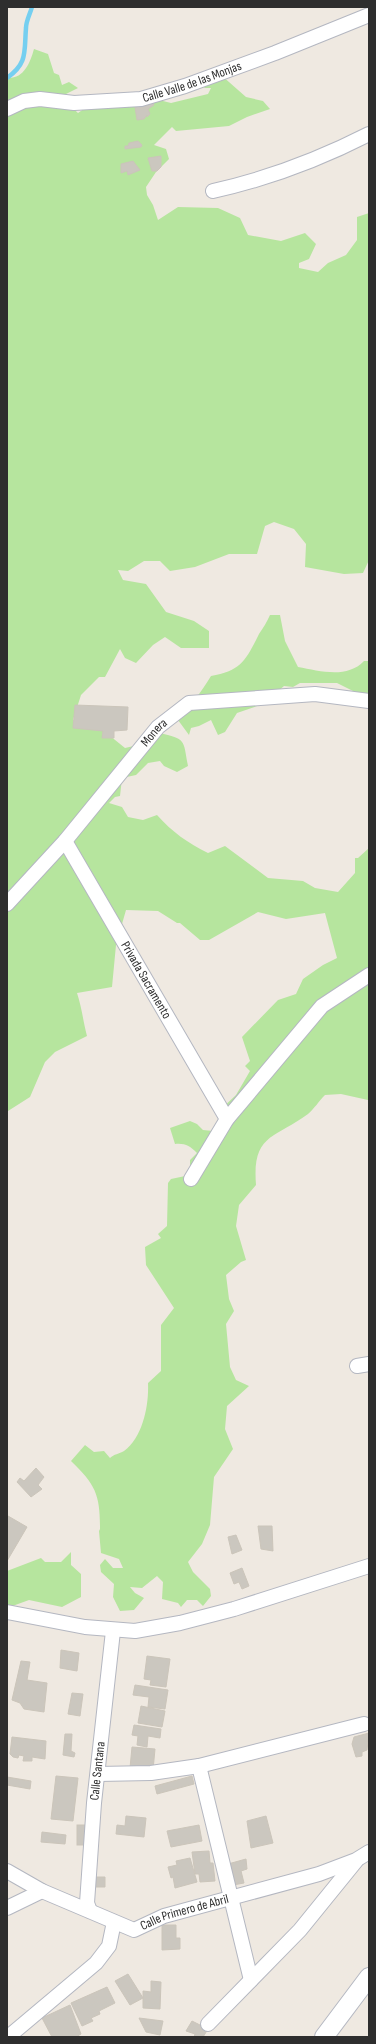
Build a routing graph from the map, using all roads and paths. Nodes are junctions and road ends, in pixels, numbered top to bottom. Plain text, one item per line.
1 (368, 17) edge
2 (7, 108) edge
3 (369, 134) edge
4 (213, 191) dead end
5 (369, 700) edge
6 (66, 841) junction
7 (7, 904) edge
8 (369, 974) edge
9 (227, 1119) junction
10 (191, 1179) dead end
11 (369, 1566) edge
12 (7, 1612) edge
13 (113, 1631) junction
14 (364, 1724) dead end
15 (200, 1766) junction
16 (98, 1774) junction
17 (369, 1852) edge
18 (356, 1860) junction
19 (7, 1871) edge
20 (42, 1891) junction
21 (232, 1898) junction
22 (7, 1908) edge
23 (90, 1911) junction
24 (114, 1922) junction
25 (251, 1980) junction
26 (366, 1986) edge
27 (208, 2024) dead end
28 (8, 2037) edge
29 (324, 2037) edge

1 - 2 street, Calle Valle de las Monjas
3 - 4 street
5 - 6 street, Monera
6 - 7 street, Monera
6 - 9 street, Privada Sacramento
8 - 9 street
9 - 10 street
11 - 13 street
12 - 13 street
13 - 16 street, Calle Santana
14 - 15 street
15 - 16 street
15 - 21 street
16 - 23 street, Calle Santana
17 - 18 street, Calle Primero de Abril
18 - 21 street, Calle Primero de Abril
18 - 25 street
19 - 20 street, Calle Primero de Abril
20 - 22 street
20 - 23 street, Calle Primero de Abril
21 - 24 street, Calle Primero de Abril
21 - 25 street
23 - 24 street, Calle Primero de Abril
24 - 28 street
25 - 27 street
26 - 29 street

